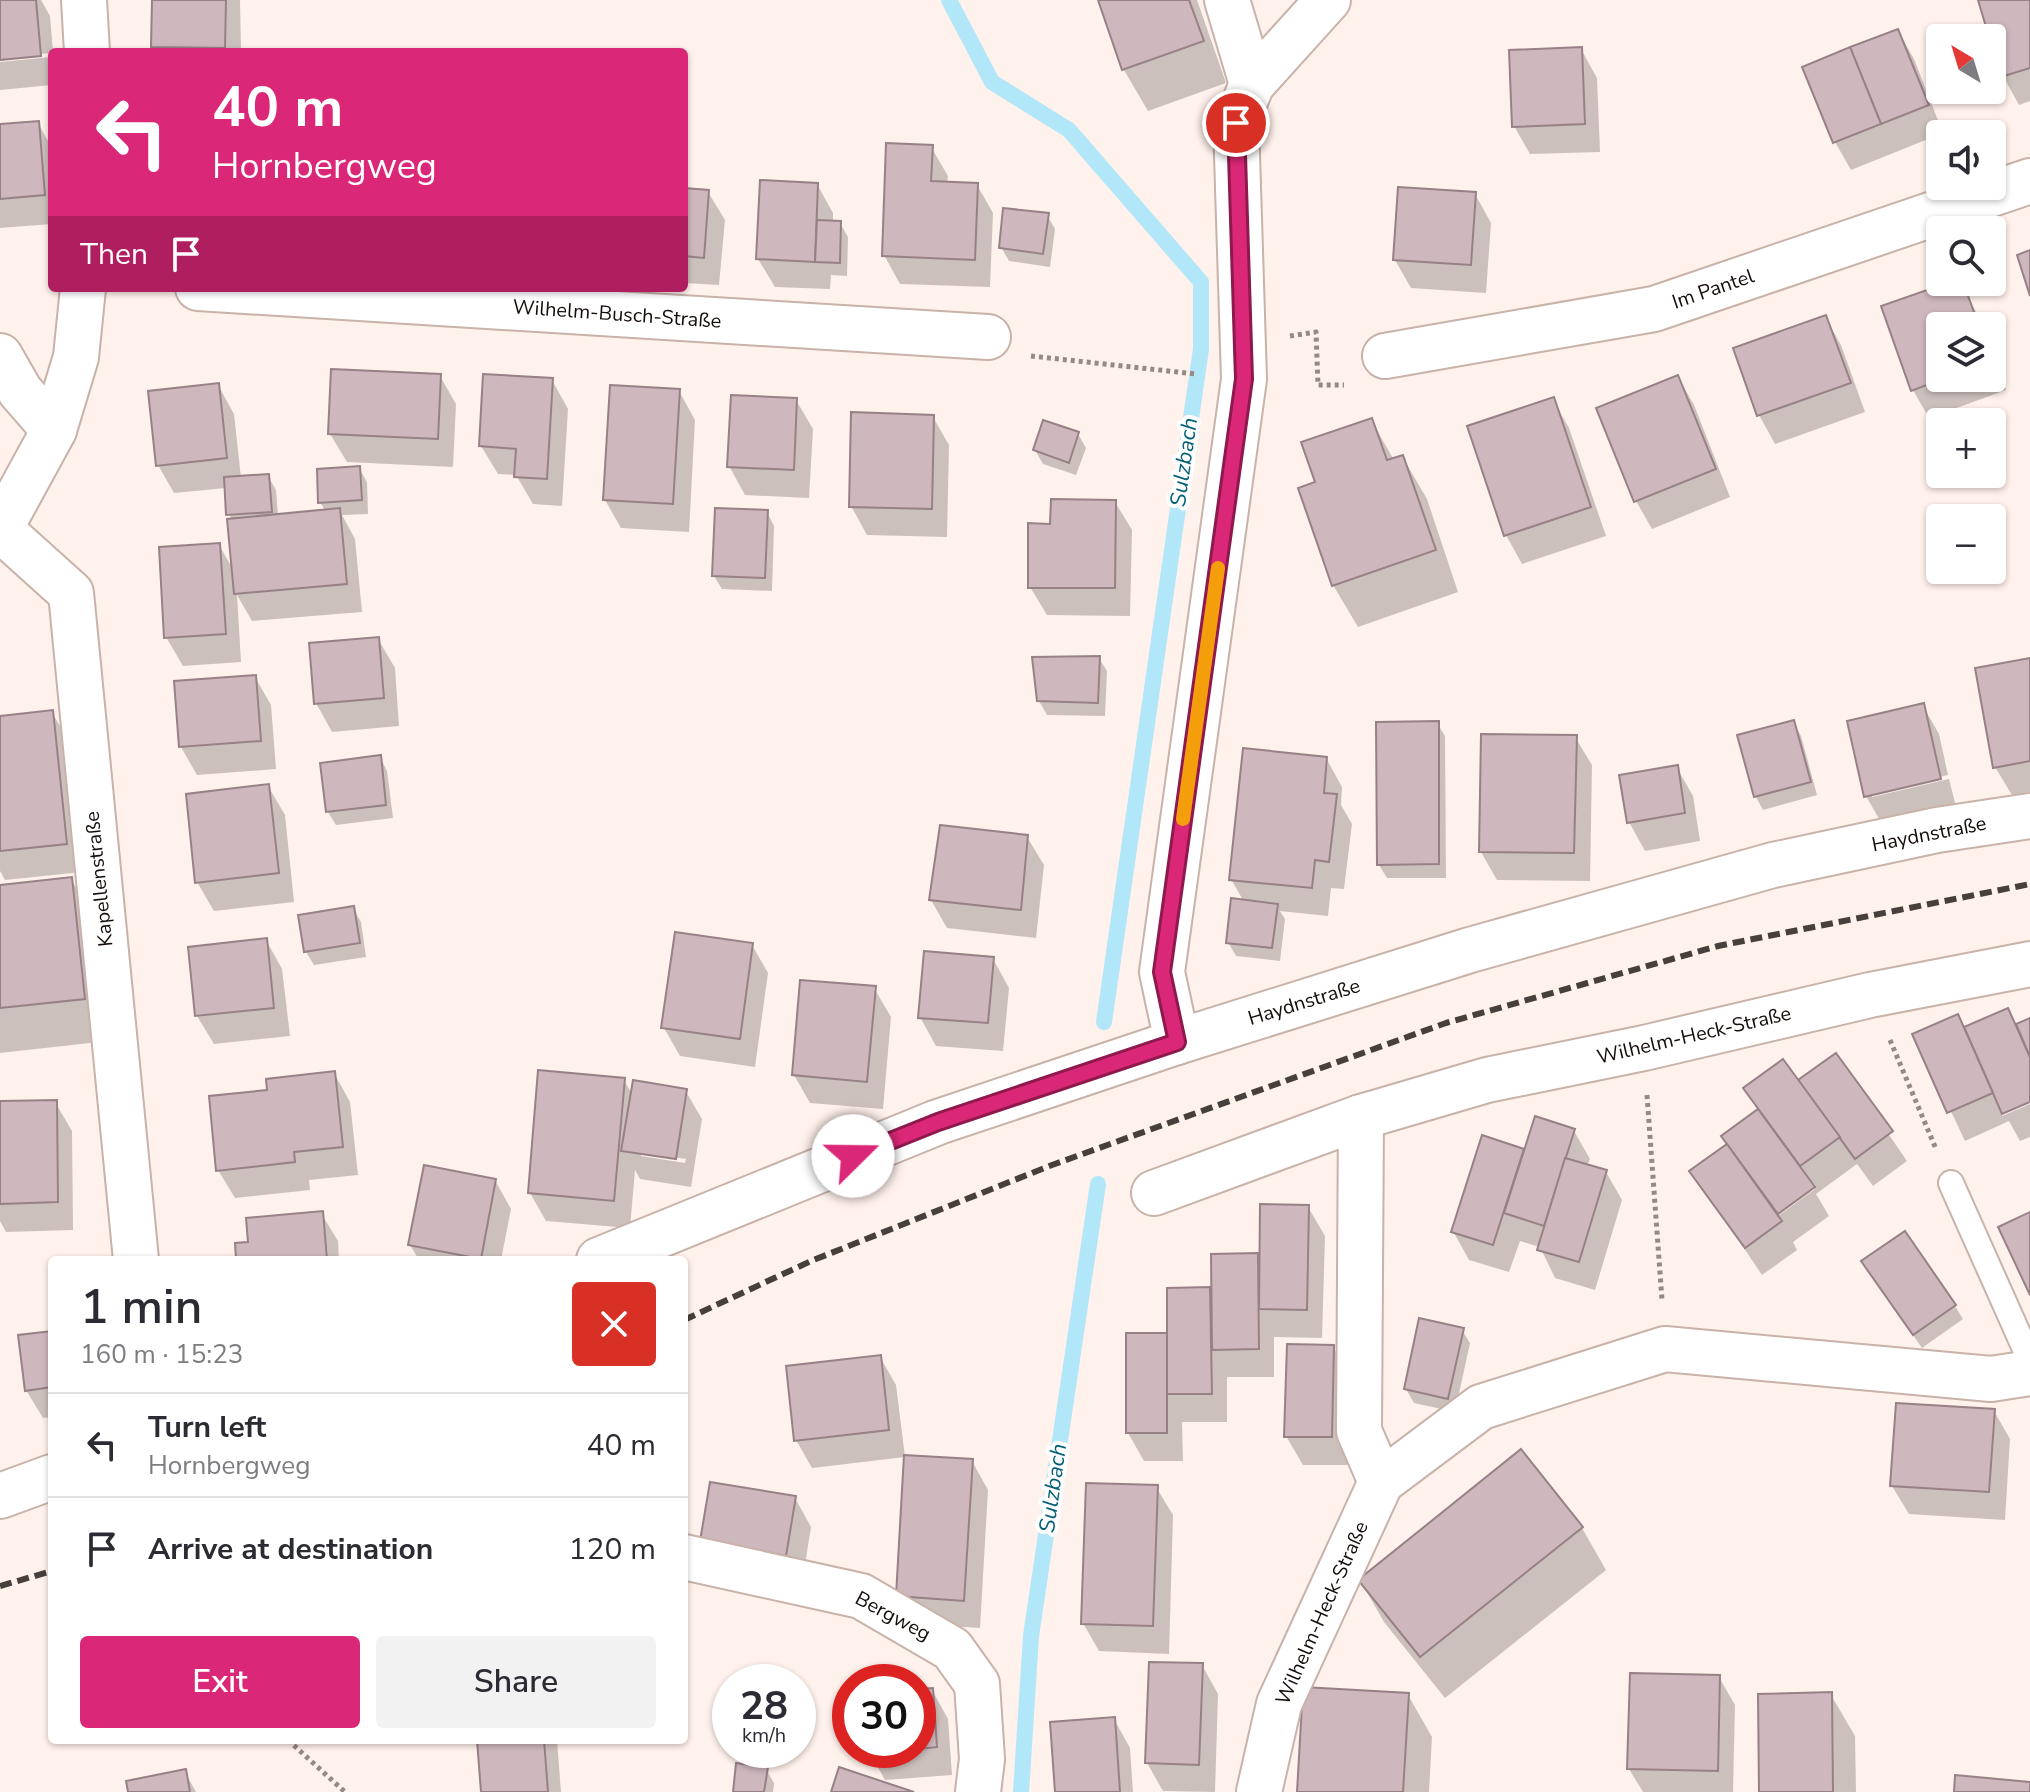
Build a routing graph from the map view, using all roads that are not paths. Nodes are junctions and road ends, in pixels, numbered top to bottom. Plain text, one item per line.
1 (84, 0) edge
2 (1227, 0) edge
3 (1328, 0) edge
4 (87, 48) edge
5 (1252, 84) junction
6 (2030, 181) edge
7 (83, 292) edge
8 (254, 292) edge
9 (1007, 346) road end
10 (0, 356) edge
11 (1370, 371) road end
12 (54, 430) junction
13 (0, 529) edge
14 (2030, 816) edge
15 (2030, 964) edge
16 (1177, 1042) junction
17 (1361, 1117) junction
18 (1951, 1183) road end
19 (1154, 1193) dead end
20 (136, 1256) edge
21 (609, 1256) edge
22 (2030, 1360) edge
23 (2030, 1373) edge
24 (48, 1478) edge
25 (1381, 1482) junction
26 (0, 1496) edge
27 (688, 1558) edge
28 (978, 1792) edge
29 (1259, 1792) edge

1 - 4 street
2 - 5 street
3 - 5 street
5 - 16 street
6 - 11 street, Im Pantel
7 - 12 street
8 - 9 street, Wilhelm-Busch-Straße
10 - 12 street
12 - 13 street
13 - 20 street, Kapellenstraße
14 - 16 street, Haydnstraße
15 - 17 street, Wilhelm-Heck-Straße
16 - 21 street, Haydnstraße
17 - 19 street, Wilhelm-Heck-Straße
17 - 25 street
18 - 22 lane
23 - 25 street, Wilhelm-Heck-Straße
24 - 26 street
25 - 29 street, Wilhelm-Heck-Straße
27 - 28 street, Bergweg

